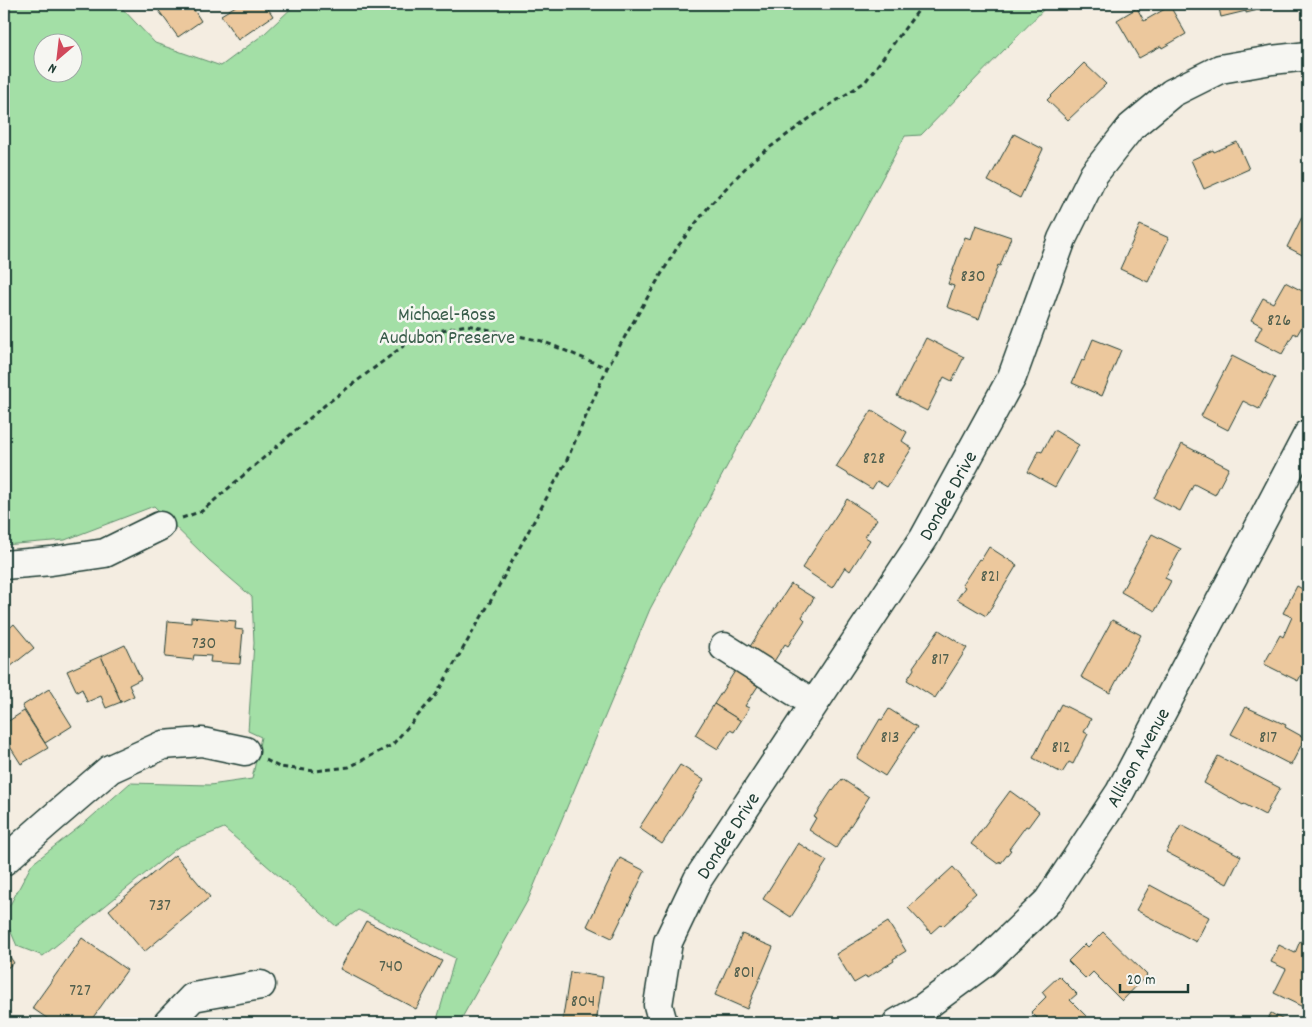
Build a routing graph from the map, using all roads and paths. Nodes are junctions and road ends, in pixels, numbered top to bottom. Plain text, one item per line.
1 (923, 4) edge
2 (1308, 56) edge
3 (607, 368) junction
4 (1308, 434) edge
5 (160, 526) joint
6 (4, 565) edge
7 (724, 647) dead end
8 (813, 703) junction
9 (245, 751) joint
10 (4, 861) edge
11 (261, 986) dead end
12 (168, 1023) edge
13 (663, 1023) edge
14 (896, 1023) edge

1 - 3 path
2 - 8 street, Dondee Drive
3 - 5 path
3 - 9 path
4 - 14 street, Allison Avenue
5 - 6 street
7 - 8 street
8 - 13 street, Dondee Drive
9 - 10 street
11 - 12 street

